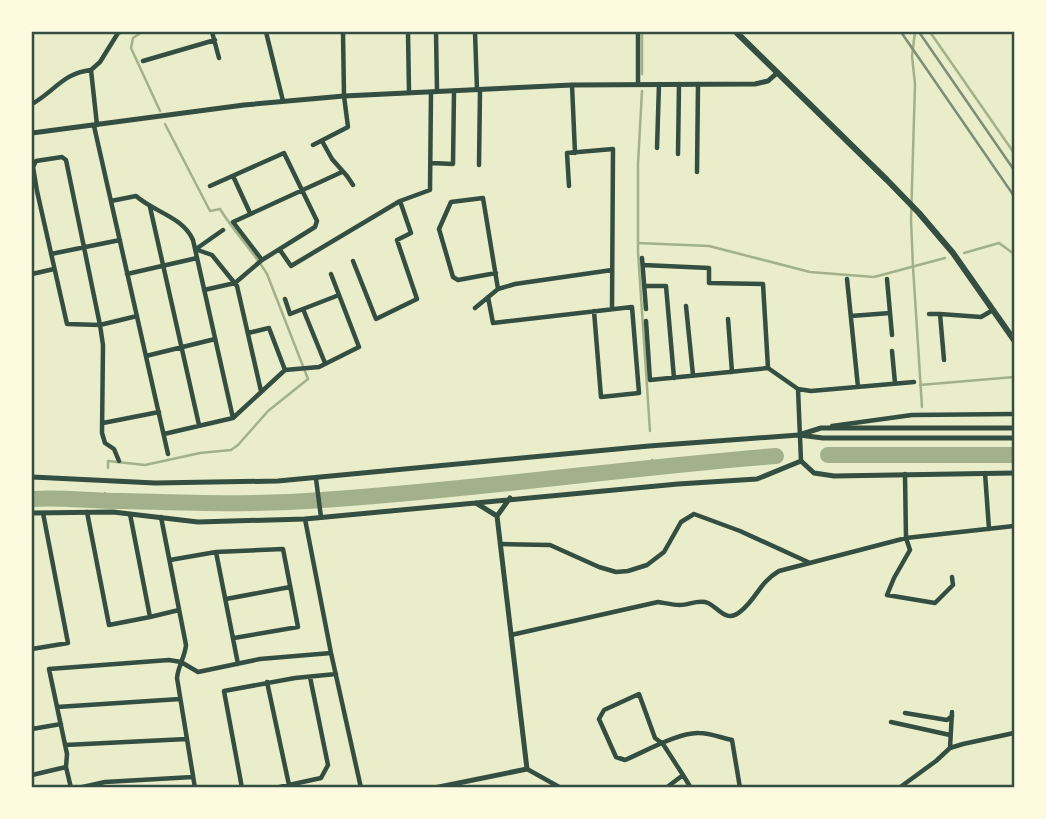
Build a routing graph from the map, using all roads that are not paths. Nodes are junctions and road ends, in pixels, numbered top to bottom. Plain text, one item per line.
1 (120, 32) edge
2 (212, 32) edge
3 (267, 32) edge
4 (343, 32) edge
5 (408, 32) edge
6 (436, 32) edge
7 (475, 32) edge
8 (638, 32) edge
9 (736, 32) edge
10 (215, 40) junction
11 (219, 58) dead end
12 (144, 61) dead end
13 (91, 71) junction
14 (777, 73) junction
15 (638, 83) junction
16 (659, 84) junction
17 (679, 84) junction
18 (698, 84) junction
19 (572, 85) junction
20 (478, 90) junction
21 (454, 91) junction
22 (409, 92) junction
23 (434, 92) junction
24 (344, 96) junction
25 (283, 101) junction
26 (32, 104) edge
27 (96, 125) junction
28 (32, 134) edge
29 (322, 141) junction
30 (313, 145) dead end
31 (657, 148) dead end
32 (575, 153) junction
33 (678, 154) dead end
34 (431, 163) junction
35 (480, 165) dead end
36 (342, 172) junction
37 (697, 172) dead end
38 (233, 176) junction
39 (353, 185) dead end
40 (210, 186) dead end
41 (569, 186) dead end
42 (302, 190) junction
43 (34, 191) edge
44 (111, 201) junction
45 (400, 201) junction
46 (150, 206) junction
47 (250, 214) junction
48 (223, 230) dead end
49 (120, 240) junction
50 (84, 248) junction
51 (195, 249) junction
52 (280, 250) junction
53 (51, 254) junction
54 (197, 258) junction
55 (353, 261) dead end
56 (260, 262) junction
57 (163, 266) junction
58 (54, 268) junction
59 (612, 270) junction
60 (496, 272) junction
61 (32, 274) edge
62 (127, 274) junction
63 (331, 274) dead end
64 (847, 279) dead end
65 (887, 279) dead end
66 (235, 283) junction
67 (645, 286) junction
68 (498, 289) junction
69 (204, 290) junction
70 (339, 295) junction
71 (488, 297) junction
72 (285, 299) dead end
73 (687, 306) dead end
74 (475, 308) dead end
75 (303, 309) junction
76 (612, 309) junction
77 (646, 309) dead end
78 (994, 310) junction
79 (594, 311) junction
80 (890, 313) junction
81 (929, 314) dead end
82 (940, 314) junction
83 (137, 316) junction
84 (851, 316) junction
85 (728, 320) dead end
86 (646, 321) dead end
87 (100, 325) junction
88 (248, 333) junction
89 (892, 335) dead end
90 (215, 340) junction
91 (1014, 340) edge
92 (182, 348) junction
93 (892, 351) dead end
94 (146, 356) junction
95 (944, 360) dead end
96 (325, 364) junction
97 (768, 368) junction
98 (285, 370) junction
99 (732, 372) junction
100 (693, 376) junction
101 (674, 378) junction
102 (914, 382) dead end
103 (895, 383) junction
104 (858, 387) junction
105 (798, 389) junction
106 (261, 391) junction
107 (159, 412) junction
108 (1014, 414) edge
109 (233, 418) junction
110 (103, 423) junction
111 (200, 425) junction
112 (821, 428) junction
113 (1014, 428) edge
114 (164, 434) junction
115 (799, 435) junction
116 (1014, 438) edge
117 (168, 454) dead end
118 (119, 460) dead end
119 (801, 461) junction
120 (985, 473) junction
121 (1014, 473) edge
122 (905, 474) junction
123 (32, 477) edge
124 (316, 479) junction
125 (510, 498) junction
126 (475, 502) junction
127 (87, 512) junction
128 (32, 513) edge
129 (43, 513) junction
130 (130, 514) junction
131 (498, 516) junction
132 (161, 517) junction
133 (321, 517) junction
134 (305, 519) junction
135 (1014, 526) edge
136 (989, 529) junction
137 (906, 538) junction
138 (500, 544) junction
139 (216, 552) junction
140 (170, 560) junction
141 (809, 563) junction
142 (952, 577) dead end
143 (290, 587) junction
144 (226, 600) junction
145 (179, 610) junction
146 (150, 617) junction
147 (511, 635) junction
148 (234, 638) junction
149 (32, 649) edge
150 (331, 653) junction
151 (181, 662) junction
152 (238, 664) junction
153 (336, 674) junction
154 (310, 677) junction
155 (267, 682) junction
156 (180, 699) junction
157 (57, 707) junction
158 (905, 713) dead end
159 (891, 722) dead end
160 (61, 724) junction
161 (32, 726) edge
162 (1014, 733) edge
163 (950, 735) junction
164 (187, 739) junction
165 (663, 744) junction
166 (65, 745) junction
167 (950, 748) junction
168 (66, 767) junction
169 (527, 769) junction
170 (32, 775) edge
171 (683, 775) junction
172 (193, 777) junction
173 (289, 785) junction
174 (71, 788) edge
175 (78, 788) edge
176 (195, 788) edge
177 (242, 788) edge
178 (275, 788) edge
179 (361, 788) edge
180 (434, 788) edge
181 (561, 788) edge
182 (666, 788) edge
183 (691, 788) edge
184 (740, 788) edge
185 (899, 788) edge

1 - 13 street
2 - 10 street
3 - 25 street
4 - 24 street
5 - 22 street
6 - 23 street
7 - 20 street
8 - 15 street
9 - 14 main road
10 - 11 street
10 - 12 street
13 - 26 street
13 - 27 street
14 - 18 street
14 - 78 main road
15 - 16 street
15 - 19 street
16 - 17 street
16 - 31 street
17 - 18 street
17 - 33 street
18 - 37 street
19 - 20 street
19 - 32 street
20 - 21 street
20 - 35 street
21 - 23 street
21 - 34 street
22 - 23 street
22 - 24 street
23 - 34 street
24 - 25 street
24 - 29 street
25 - 27 street
27 - 28 street
27 - 44 street
29 - 30 street
29 - 36 street
32 - 41 street
32 - 59 street
34 - 45 street
36 - 39 street
36 - 42 street
38 - 40 street
38 - 42 street
38 - 47 street
42 - 47 street
42 - 52 street
43 - 50 street
43 - 53 street
44 - 46 street
44 - 49 street
45 - 52 street
45 - 55 street
46 - 51 street
46 - 57 street
47 - 56 street
48 - 51 street
49 - 50 street
49 - 62 street
50 - 53 street
50 - 87 street
51 - 54 street
51 - 66 street
52 - 56 street
53 - 58 street
54 - 57 street
54 - 69 street
56 - 66 street
57 - 62 street
57 - 92 street
58 - 61 street
58 - 87 street
59 - 68 street
59 - 76 street
60 - 60 street
60 - 68 street
62 - 83 street
63 - 70 street
64 - 84 street
65 - 80 street
66 - 69 street
66 - 88 street
67 - 77 street
67 - 97 street
67 - 101 street
68 - 71 street
69 - 90 street
70 - 75 street
70 - 96 street
71 - 74 street
71 - 79 street
72 - 75 street
73 - 100 street
75 - 96 street
76 - 79 street
76 - 79 street
78 - 82 street
78 - 91 main road
80 - 84 street
80 - 89 street
81 - 82 street
82 - 95 street
83 - 87 street
83 - 94 street
84 - 104 street
85 - 99 street
86 - 101 street
87 - 110 street
88 - 98 street
88 - 106 street
90 - 92 street
90 - 109 street
92 - 94 street
92 - 111 street
93 - 103 street
94 - 107 street
96 - 98 street
97 - 99 street
97 - 105 street
98 - 106 street
99 - 100 street
100 - 101 street
102 - 103 street
103 - 104 street
104 - 105 street
105 - 115 street
106 - 109 street
107 - 110 street
107 - 114 street
108 - 112 street
109 - 111 street
110 - 118 street
111 - 114 street
112 - 113 street
112 - 115 street
114 - 117 street
115 - 116 street
115 - 119 street
115 - 124 street
119 - 122 street
119 - 125 street
120 - 121 street
120 - 122 street
120 - 136 street
122 - 137 street
123 - 124 street
124 - 133 street
125 - 126 street
125 - 131 street
126 - 131 street
126 - 133 street
127 - 129 street
127 - 130 street
127 - 146 street
128 - 129 street
129 - 149 street
130 - 132 street
130 - 146 street
131 - 138 street
132 - 134 street
132 - 140 street
133 - 134 street
134 - 150 street
135 - 136 street
136 - 137 street
137 - 141 street
137 - 142 street
138 - 141 street
138 - 147 street
139 - 140 street
139 - 143 street
139 - 144 street
140 - 145 street
141 - 147 street
143 - 144 street
143 - 148 street
144 - 148 street
145 - 146 street
145 - 151 street
147 - 169 street
148 - 152 street
150 - 152 street
150 - 153 street
151 - 152 street
151 - 156 street
151 - 157 street
153 - 154 street
153 - 179 street
154 - 155 street
154 - 173 street
155 - 173 street
155 - 177 street
156 - 157 street
156 - 164 street
157 - 160 street
158 - 163 street
159 - 163 street
160 - 161 street
160 - 166 street
162 - 167 street
163 - 167 street
164 - 166 street
164 - 172 street
165 - 165 street
165 - 171 street
165 - 184 street
166 - 168 street
167 - 185 street
168 - 170 street
168 - 174 street
169 - 180 street
169 - 181 street
171 - 182 street
171 - 183 street
172 - 175 street
172 - 176 street
173 - 178 street

